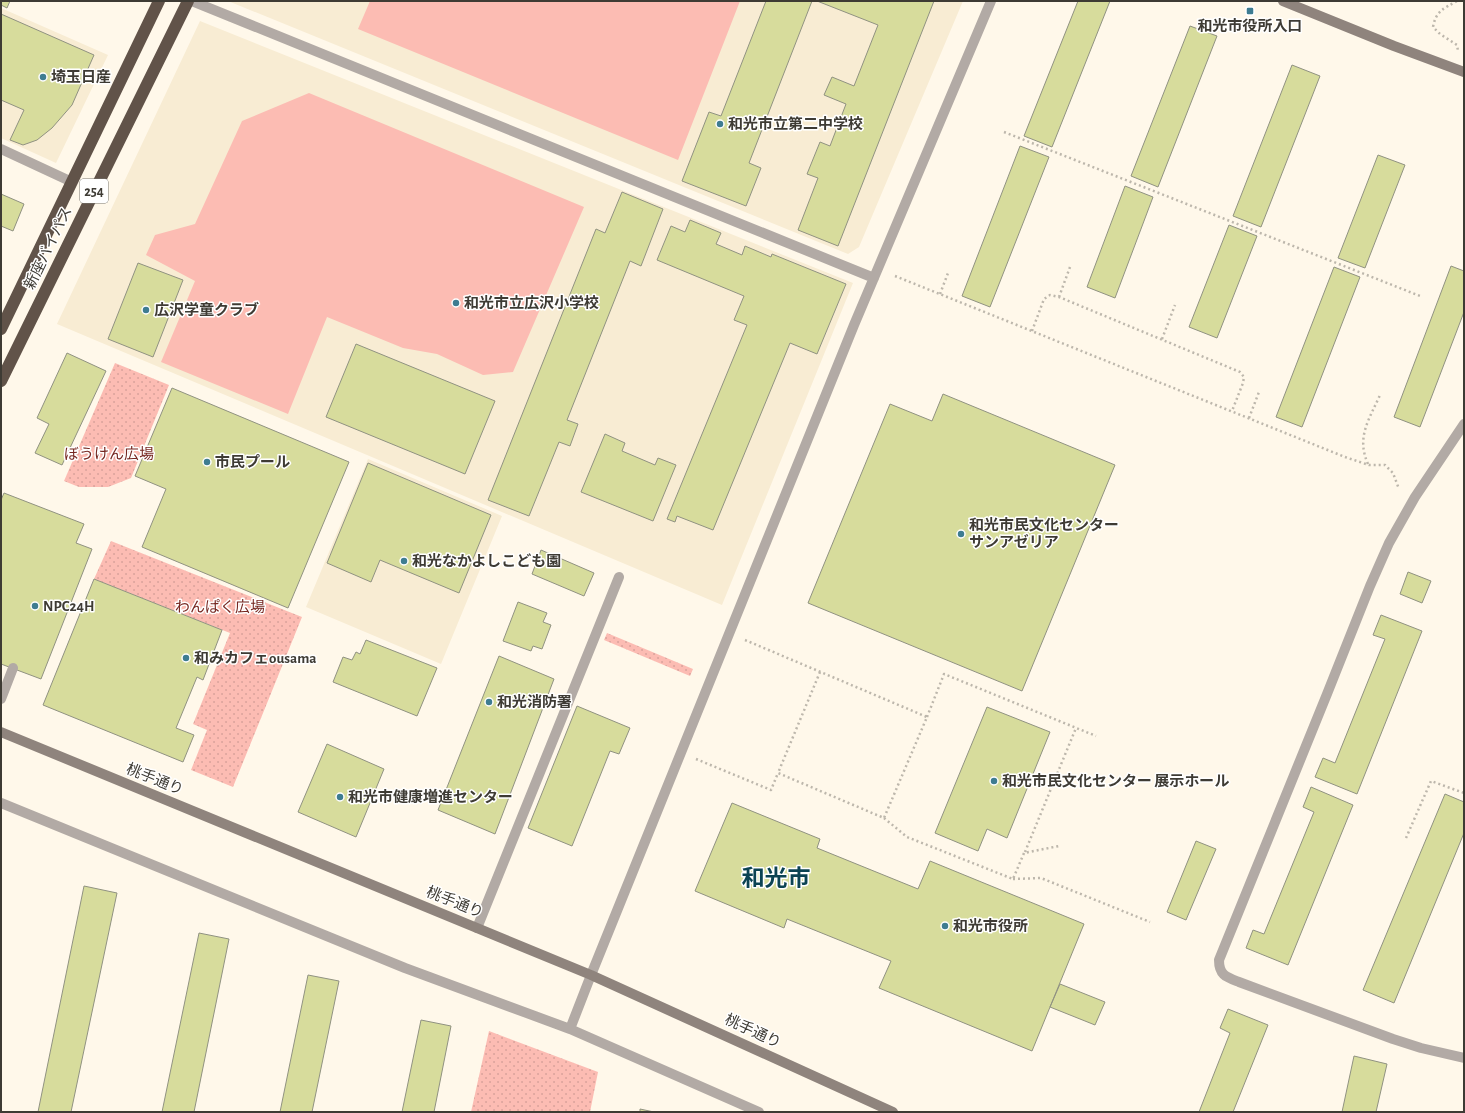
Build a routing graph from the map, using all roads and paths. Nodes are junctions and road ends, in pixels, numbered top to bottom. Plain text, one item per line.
1 (159, 1) edge
2 (188, 1) edge
3 (192, 1) edge
4 (990, 1) edge
5 (1283, 1) edge
6 (1456, 1) edge
7 (1453, 67) junction
8 (1464, 72) edge
9 (1004, 132) dead end
10 (1, 149) edge
11 (72, 182) junction
12 (1070, 267) dead end
13 (876, 273) junction
14 (948, 273) dead end
15 (940, 294) junction
16 (1420, 296) dead end
17 (1059, 297) junction
18 (1175, 305) dead end
19 (1, 329) edge
20 (1032, 331) junction
21 (1162, 339) junction
22 (1, 381) edge
23 (1260, 392) dead end
24 (1380, 395) dead end
25 (1232, 411) junction
26 (1249, 418) junction
27 (1464, 424) edge
28 (1368, 465) junction
29 (1415, 497) junction
30 (620, 577) dead end
31 (730, 634) junction
32 (13, 668) dead end
33 (820, 672) junction
34 (1, 699) edge
35 (927, 717) junction
36 (1076, 728) junction
37 (1, 732) edge
38 (1096, 736) dead end
39 (681, 753) junction
40 (778, 773) junction
41 (1464, 793) edge
42 (1, 803) edge
43 (884, 818) junction
44 (1406, 838) dead end
45 (1059, 846) dead end
46 (1024, 853) junction
47 (1013, 879) junction
48 (1150, 922) dead end
49 (477, 928) junction
50 (591, 975) junction
51 (570, 1029) junction
52 (1464, 1058) edge
53 (758, 1112) edge
54 (893, 1112) edge

1 - 11 highway, 新座バイパス / 254
2 - 22 highway, 新座バイパス / 254
3 - 13 street
4 - 13 street
5 - 7 street
6 - 7 path
7 - 8 street
9 - 16 path
10 - 11 street
11 - 19 highway, 新座バイパス / 254
12 - 17 path
13 - 15 path
13 - 31 street
14 - 15 path
15 - 20 path
17 - 20 path
17 - 21 path
18 - 21 path
20 - 25 path
21 - 25 path
23 - 26 path
24 - 28 path
25 - 26 path
26 - 28 path
27 - 29 street
28 - 29 path
29 - 52 street
30 - 49 street
31 - 33 path
31 - 39 street
32 - 34 street
33 - 35 path
33 - 40 path
35 - 36 path
35 - 43 path
36 - 38 path
36 - 46 path
37 - 49 street, 桃手通り
39 - 40 path
39 - 50 street
40 - 43 path
41 - 44 path
42 - 51 street
43 - 47 path
45 - 46 path
46 - 47 path
47 - 48 path
49 - 50 street, 桃手通り
50 - 51 street
50 - 54 street, 桃手通り
51 - 53 street

